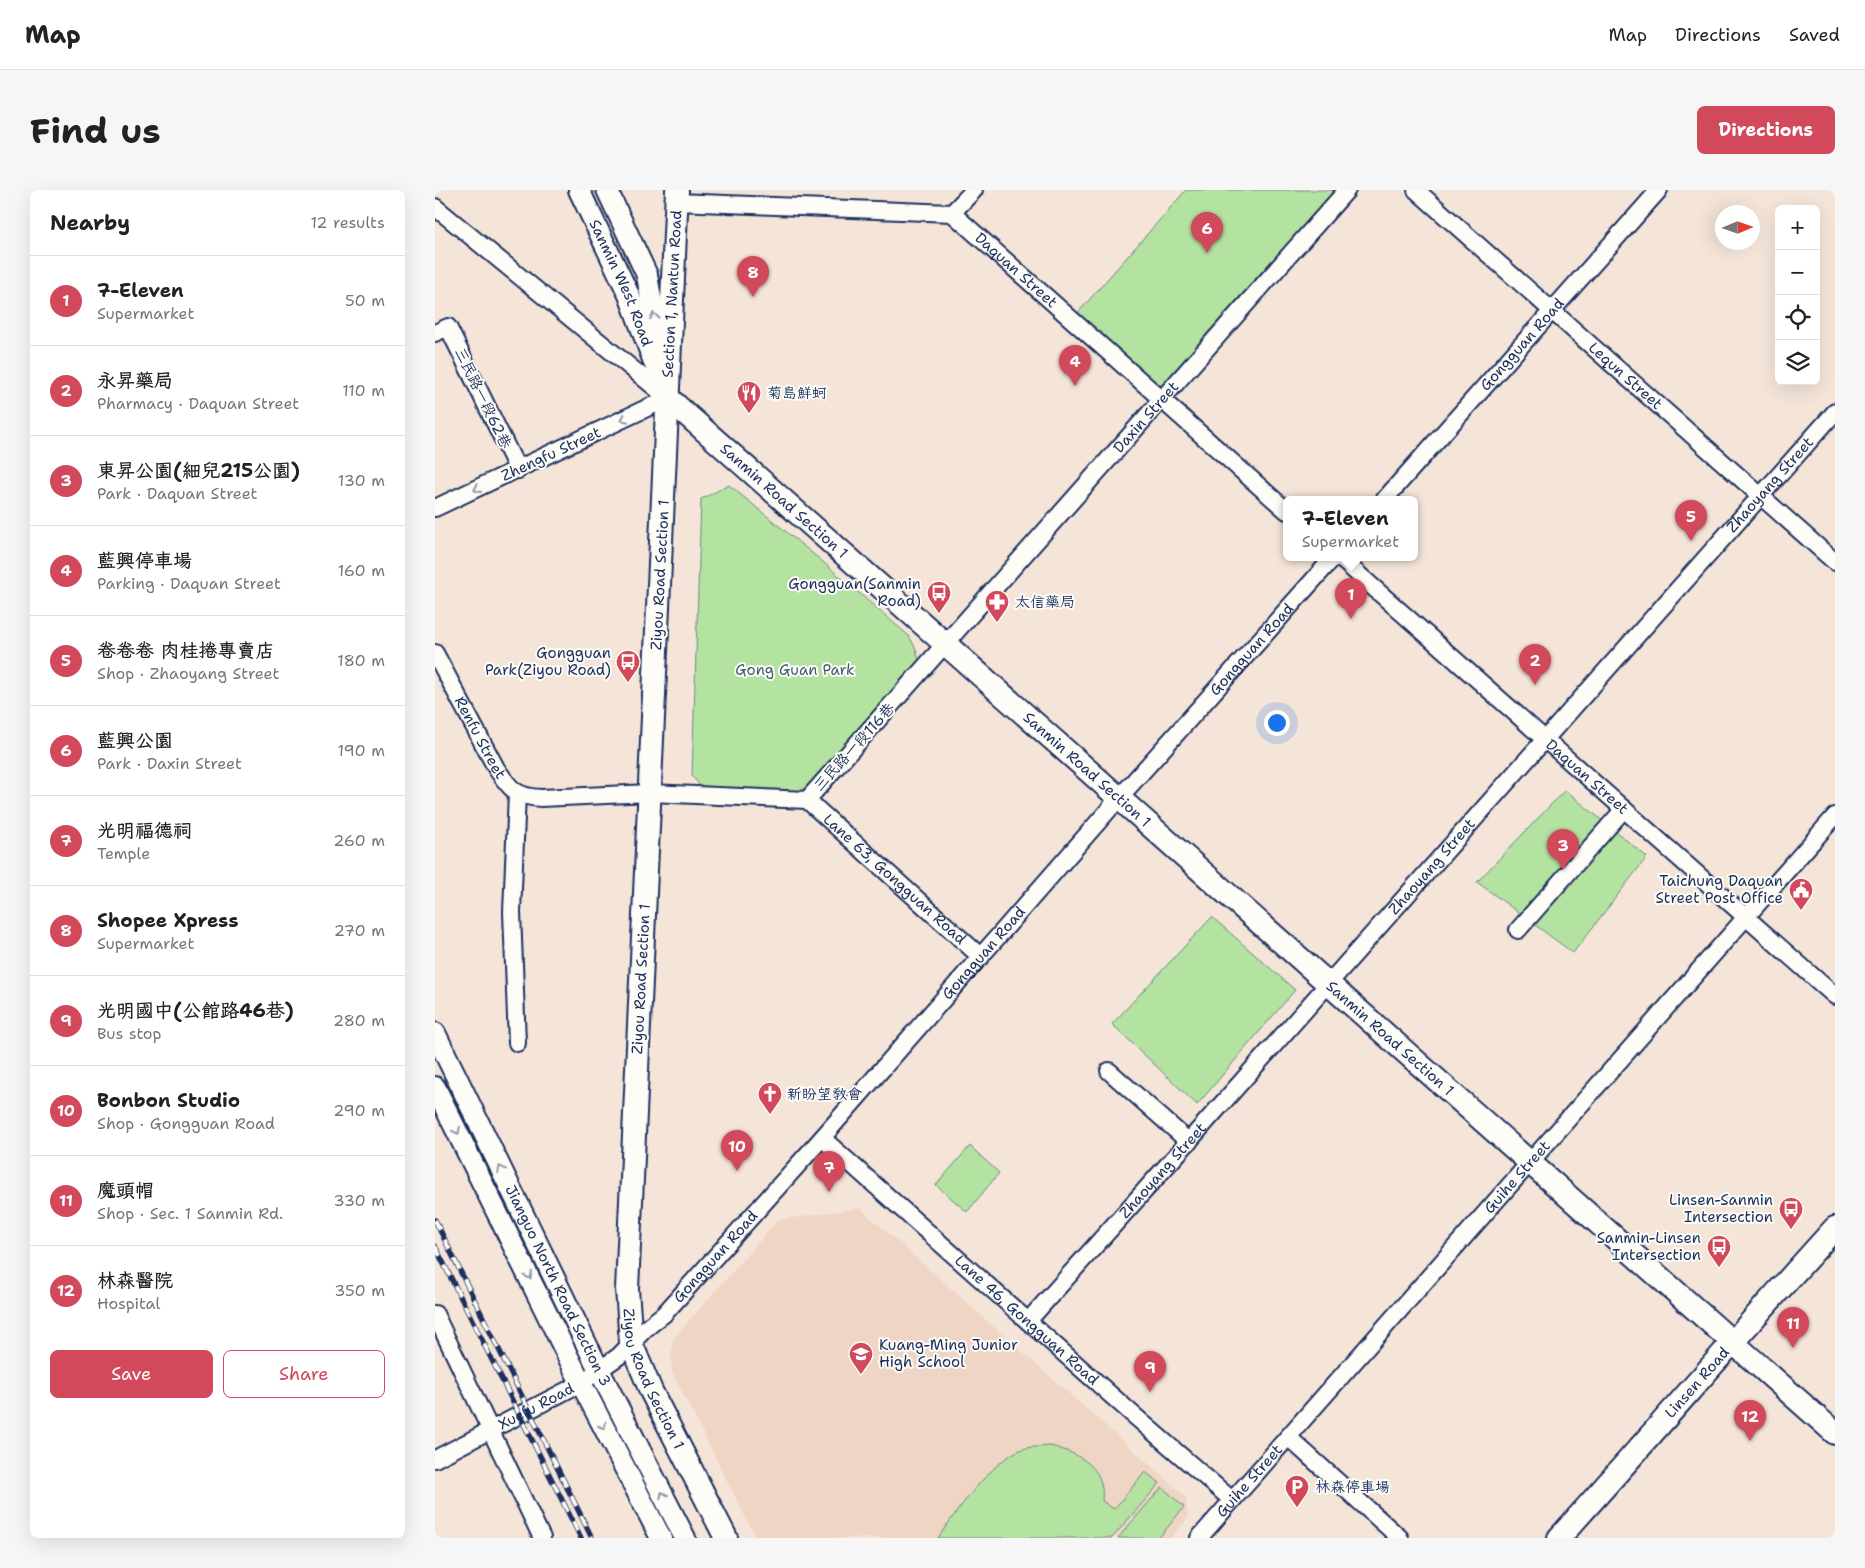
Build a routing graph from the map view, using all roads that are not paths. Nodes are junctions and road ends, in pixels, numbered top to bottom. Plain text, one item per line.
1 (579, 190) edge
2 (607, 190) edge
3 (974, 190) edge
4 (1347, 190) edge
5 (1415, 190) edge
6 (1659, 190) edge
7 (676, 196) edge
8 (435, 207) edge
9 (952, 213) junction
10 (1551, 311) junction
11 (442, 330) edge
12 (667, 398) junction
13 (1161, 399) junction
14 (1835, 412) edge
15 (518, 470) junction
16 (1388, 496) edge
17 (1760, 496) junction
18 (1283, 506) edge
19 (435, 508) edge
20 (1330, 561) edge
21 (1343, 561) edge
22 (1835, 562) edge
23 (945, 644) junction
24 (435, 653) edge
25 (1545, 739) junction
26 (517, 793) junction
27 (650, 793) junction
28 (1119, 798) junction
29 (807, 800) junction
30 (1624, 809) junction
31 (1835, 816) edge
32 (1746, 917) junction
33 (1518, 930) dead end
34 (981, 956) junction
35 (1328, 983) junction
36 (1835, 996) edge
37 (435, 1033) edge
38 (517, 1043) dead end
39 (1109, 1071) dead end
40 (435, 1087) edge
41 (823, 1138) junction
42 (1189, 1142) junction
43 (1529, 1161) junction
44 (1835, 1228) edge
45 (435, 1314) edge
46 (1027, 1321) junction
47 (1732, 1341) junction
48 (631, 1343) junction
49 (599, 1370) junction
50 (581, 1383) junction
51 (491, 1429) junction
52 (1835, 1433) edge
53 (1289, 1437) junction
54 (435, 1459) edge
55 (1233, 1500) junction
56 (542, 1538) edge
57 (661, 1538) edge
58 (685, 1538) edge
59 (726, 1538) edge
60 (1199, 1538) edge
61 (1400, 1538) edge
62 (1559, 1538) edge

1 - 12 street, Sanmin West Road
12 -> 2 street, Sanmin West Road
3 - 9 street
4 - 13 street, Daxin Street
5 - 10 street, Lequn Street
6 - 10 street, Gongguan Road
7 - 9 street
7 - 12 main road, Section 1, Nantun Road
8 - 12 street, Sanmin Road Section 1
9 - 13 street, Daquan Street
10 - 16 street, Gongguan Road
10 - 17 street, Lequn Street
11 - 15 street, 三民路一段62巷
12 -> 15 street, Zhengfu Street
12 - 23 main road, Sanmin Road Section 1
12 - 27 main road, Ziyou Road Section 1
13 - 18 street, Daquan Street
13 - 23 street, Daxin Street
14 - 17 street, Zhaoyang Street
15 -> 19 street, Zhengfu Street
17 - 22 street, Lequn Street
17 - 25 street, Zhaoyang Street
20 - 28 street, Gongguan Road
21 - 25 street, Daquan Street
23 - 28 main road, Sanmin Road Section 1
23 - 29 street, 三民路一段116巷
24 - 26 street, Renfu Street
25 - 30 street, Daquan Street
25 - 35 street, Zhaoyang Street
26 - 27 street, 三民路一段116巷
26 - 38 street
27 - 29 street, 三民路一段116巷
27 - 48 main road, Ziyou Road Section 1
28 - 34 street, Gongguan Road
28 - 35 main road, Sanmin Road Section 1
29 - 34 street, Lane 63, Gongguan Road
30 - 32 street, Daquan Street
30 - 33 street
31 - 32 street, Guihe Street
32 - 36 street, Daquan Street
32 - 43 street, Guihe Street
34 - 41 street, Gongguan Road
35 - 42 street, Zhaoyang Street
35 - 43 main road, Sanmin Road Section 1
49 -> 37 street, Jianguo North Road Section 3
39 - 42 street
40 -> 50 street, Jianguo North Road Section 3
41 - 46 street, Lane 46, Gongguan Road
41 - 48 street, Gongguan Road
42 - 46 street, Zhaoyang Street
43 - 47 main road, Sanmin Road Section 1
43 - 53 street, Guihe Street
44 - 47 main road, Linsen Road
45 - 51 street
46 - 55 street, Lane 46, Gongguan Road
47 - 52 main road, Sanmin Road Section 1
47 - 62 main road, Linsen Road
48 - 49 street, Xuefu Road
48 - 59 main road, Ziyou Road Section 1
49 - 50 street, Xuefu Road
58 -> 49 street, Jianguo North Road Section 3
50 - 51 street, Xuefu Road
50 -> 57 street, Jianguo North Road Section 3
51 - 54 street, Xuefu Road
51 - 56 street
53 - 55 street, Guihe Street
53 - 61 street
55 - 60 street, Guihe Street

